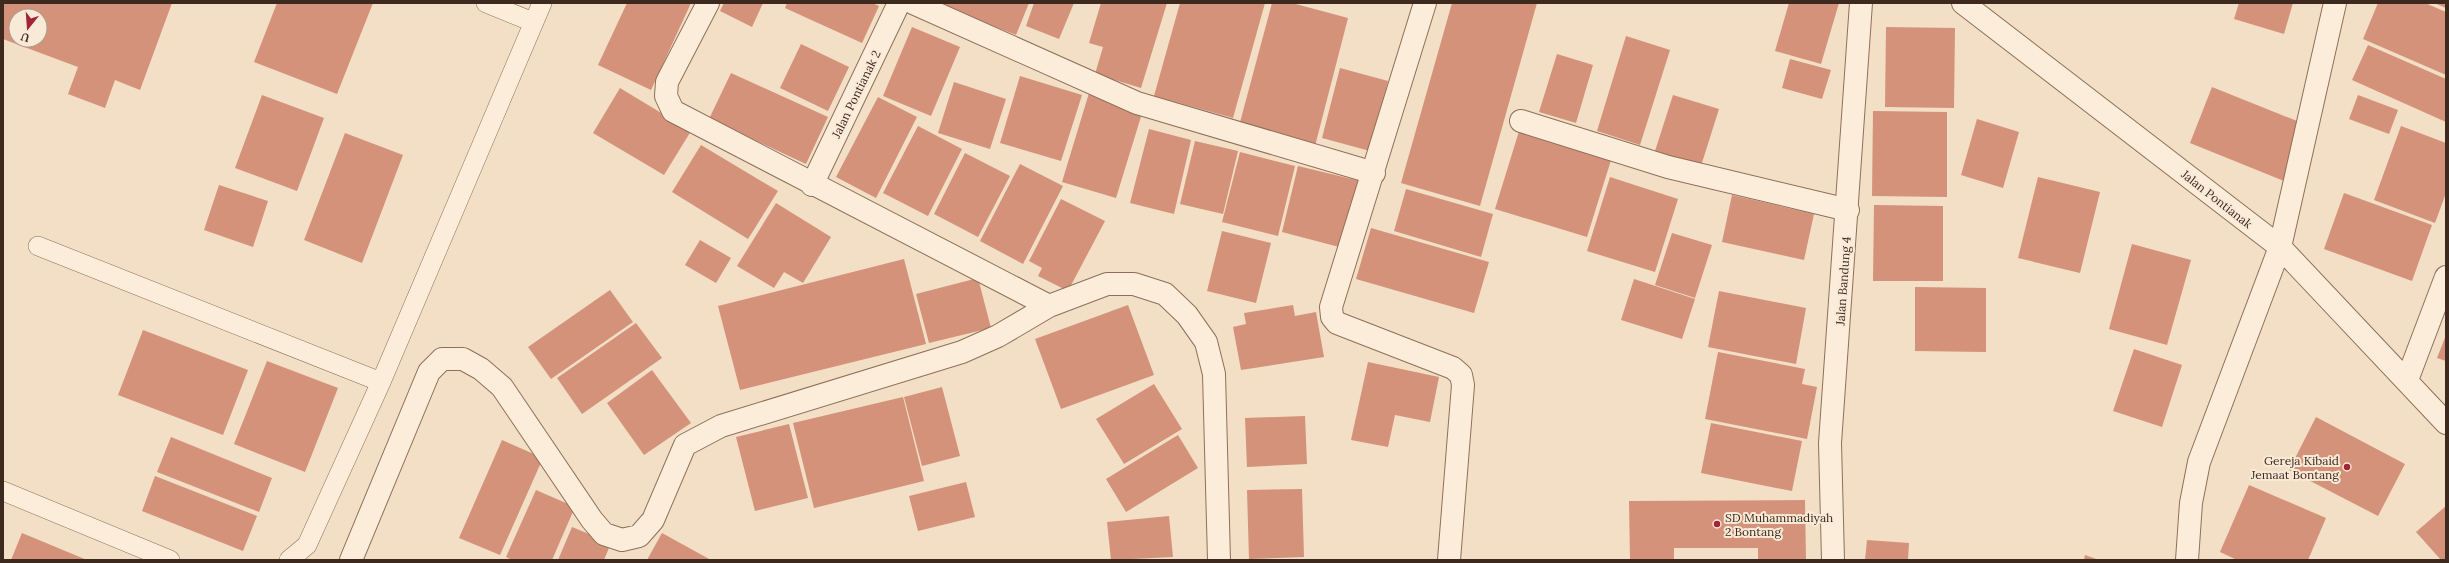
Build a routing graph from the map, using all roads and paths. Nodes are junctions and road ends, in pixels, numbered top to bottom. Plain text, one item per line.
1 (486, 3) edge
2 (542, 3) edge
3 (708, 3) edge
4 (899, 3) edge
5 (913, 3) edge
6 (1425, 3) edge
7 (1861, 3) edge
8 (1963, 3) edge
9 (2335, 3) edge
10 (533, 22) junction
11 (1521, 121) dead end
12 (1374, 173) junction
13 (812, 185) junction
14 (1848, 210) junction
15 (38, 246) dead end
16 (2280, 247) junction
17 (2446, 277) edge
18 (1049, 306) junction
19 (2407, 380) junction
20 (381, 382) junction
21 (2446, 423) edge
22 (3, 491) edge
23 (170, 560) edge
24 (289, 560) edge
25 (351, 560) edge
26 (1219, 560) edge
27 (1449, 560) edge
28 (1833, 560) edge
29 (2187, 560) edge

1 - 10 lane
2 - 10 lane
3 - 13 street
4 - 13 street, Jalan Pontianak 2
5 - 12 street
6 - 12 street
7 - 14 street, Jalan Bandung 4
8 - 16 street, Jalan Pontianak
9 - 16 street
10 - 20 lane
11 - 14 street
12 - 27 street
13 - 18 street
14 - 28 street, Jalan Bandung 4
15 - 20 lane
16 - 19 street, Jalan Pontianak
16 - 29 street
17 - 19 street
18 - 25 street
18 - 26 street
19 - 21 street, Jalan Pontianak
20 - 24 lane
22 - 23 lane

